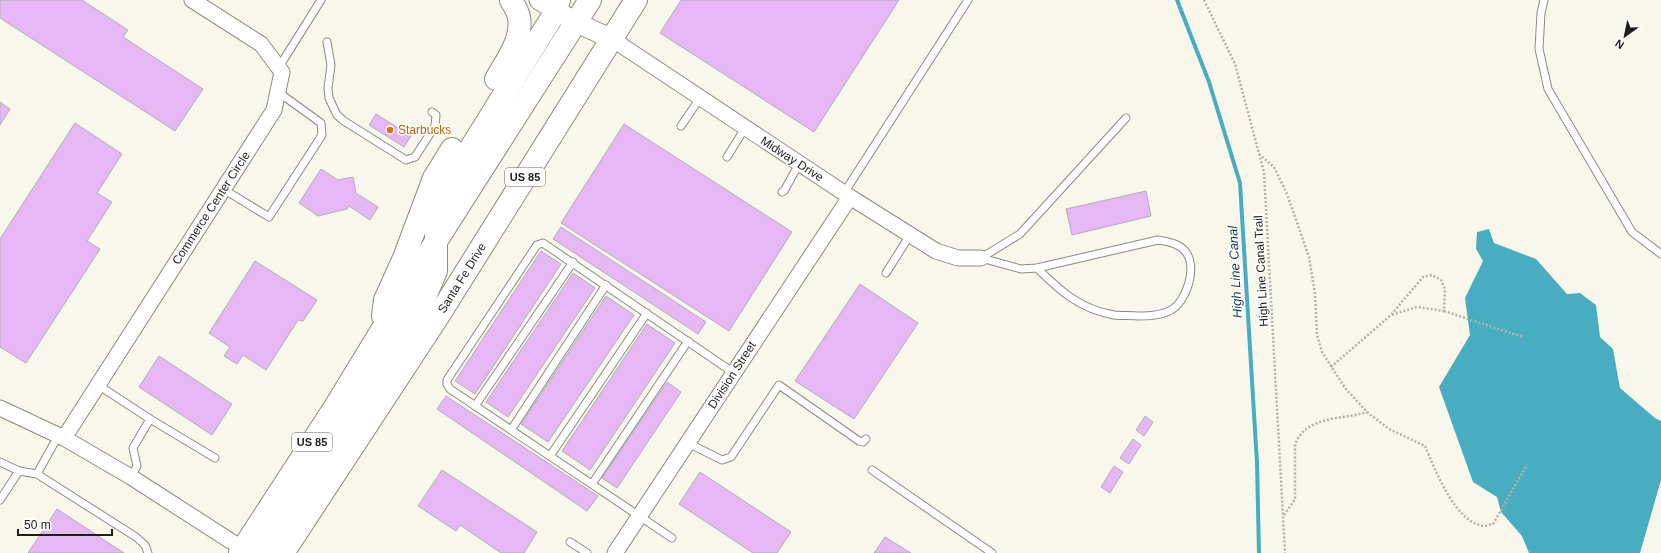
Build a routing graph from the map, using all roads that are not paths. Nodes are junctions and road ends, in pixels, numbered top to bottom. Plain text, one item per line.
1 (192, 0) edge
2 (321, 0) edge
3 (511, 0) edge
4 (636, 0) edge
5 (968, 0) edge
6 (1544, 0) edge
7 (551, 4) edge
8 (582, 7) edge
9 (612, 39) junction
10 (328, 42) dead end
11 (278, 67) junction
12 (278, 92) junction
13 (700, 98) junction
14 (432, 112) dead end
15 (1126, 118) dead end
16 (681, 126) dead end
17 (745, 128) junction
18 (727, 156) dead end
19 (799, 164) junction
20 (223, 189) junction
21 (782, 192) dead end
22 (847, 195) junction
23 (910, 235) junction
24 (435, 243) junction
25 (1661, 254) edge
26 (981, 258) junction
27 (573, 262) junction
28 (1037, 268) junction
29 (886, 273) dead end
30 (606, 285) junction
31 (647, 313) junction
32 (382, 331) junction
33 (688, 341) junction
34 (734, 372) junction
35 (98, 385) junction
36 (475, 406) junction
37 (0, 408) edge
38 (150, 419) junction
39 (511, 430) junction
40 (61, 437) junction
41 (866, 439) dead end
42 (688, 443) junction
43 (550, 456) junction
44 (215, 458) dead end
45 (0, 462) edge
46 (872, 470) dead end
47 (18, 471) junction
48 (37, 474) junction
49 (130, 477) junction
50 (592, 484) junction
51 (0, 500) edge
52 (640, 516) junction
53 (672, 538) dead end
54 (570, 542) dead end
55 (249, 552) edge
56 (148, 553) edge
57 (283, 553) edge
58 (587, 553) edge
59 (615, 553) edge
60 (992, 553) edge

1 - 11 street
2 - 11 lane
3 - 32 highway
4 - 9 highway, Santa Fe Drive / US 85
5 - 22 lane
6 - 25 lane
7 - 8 street
7 - 24 highway
8 - 9 street
8 - 24 highway, US 85
9 - 13 street, Midway Drive
9 - 57 highway, Santa Fe Drive / US 85
10 - 14 lane
11 - 12 street, Commerce Center Circle
12 - 20 street, Commerce Center Circle
12 - 20 lane
13 - 16 lane
13 - 17 street, Midway Drive
15 - 26 lane
17 - 18 lane
17 - 19 street, Midway Drive
19 - 21 lane
19 - 22 street, Midway Drive
20 - 35 street, Commerce Center Circle
22 - 23 street, Midway Drive
22 - 34 street, Division Street
23 - 26 street, Midway Drive
23 - 29 lane
24 - 32 highway, US 85
24 - 55 highway
26 - 28 lane
27 - 30 lane
27 - 36 lane
27 - 36 lane
28 - 28 lane
30 - 31 lane
30 - 39 lane
31 - 33 lane
31 - 43 lane
32 - 55 highway, US 85
33 - 34 lane
33 - 50 lane
34 - 42 street, Division Street
35 - 38 lane
35 - 40 street, Commerce Center Circle
36 - 39 lane
37 - 40 street
38 - 44 lane
38 - 49 lane
39 - 43 lane
40 - 48 lane
40 - 49 street
41 - 42 lane
42 - 52 street, Division Street
43 - 50 lane
45 - 47 lane
46 - 60 lane
47 - 48 lane
47 - 51 lane
48 - 56 lane
49 - 55 street
50 - 52 lane
52 - 53 lane
52 - 59 street, Division Street
54 - 58 lane

